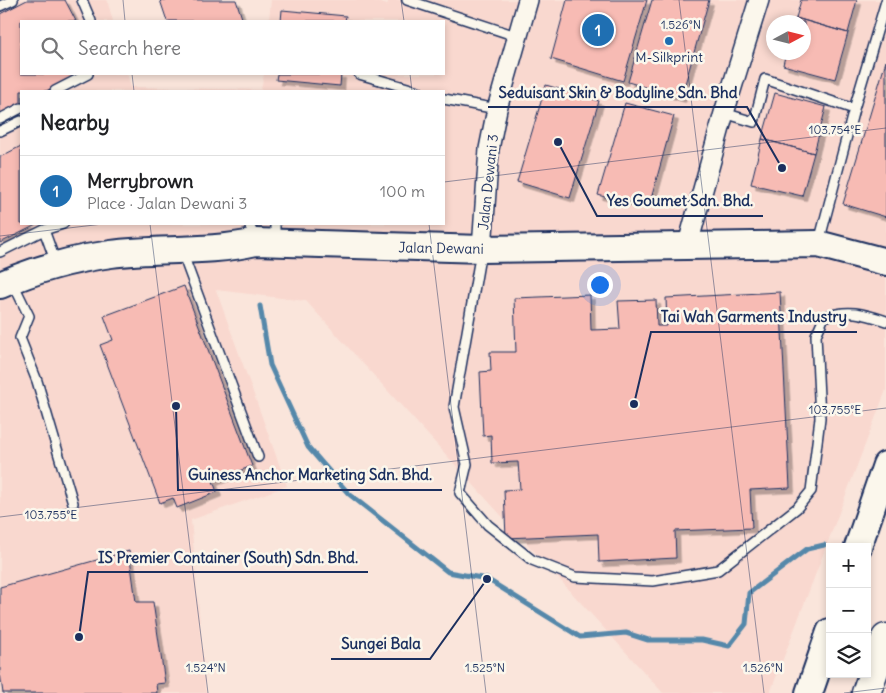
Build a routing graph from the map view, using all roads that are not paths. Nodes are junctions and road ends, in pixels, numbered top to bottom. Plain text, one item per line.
1 (13, 0) edge
2 (82, 0) edge
3 (407, 0) edge
4 (528, 0) edge
5 (759, 0) edge
6 (886, 1) edge
7 (0, 6) edge
8 (92, 20) edge
9 (516, 36) junction
10 (86, 75) edge
11 (362, 75) edge
12 (56, 90) edge
13 (415, 90) edge
14 (445, 99) edge
15 (20, 109) edge
16 (497, 109) junction
17 (854, 109) junction
18 (724, 113) junction
19 (0, 120) edge
20 (20, 121) edge
21 (0, 131) edge
22 (60, 225) edge
23 (44, 230) junction
24 (264, 233) edge
25 (688, 244) junction
26 (818, 244) junction
27 (482, 249) junction
28 (182, 250) junction
29 (0, 252) edge
30 (886, 262) edge
31 (56, 266) junction
32 (6, 283) edge
33 (886, 320) edge
34 (258, 458) dead end
35 (886, 465) edge
36 (73, 503) dead end
37 (859, 543) edge
38 (830, 633) edge
39 (886, 638) edge
40 (809, 693) edge
41 (866, 693) edge

1 - 7 lane
2 - 8 lane
3 - 9 lane
4 - 9 street, Jalan Dewani 3
5 - 18 street
6 - 17 lane
9 - 16 street, Jalan Dewani 3
10 - 12 lane
11 - 13 lane
14 - 16 lane
15 - 19 lane
16 - 27 street, Jalan Dewani 3
17 - 18 lane
17 - 26 lane
18 - 25 street
20 - 21 lane
22 - 23 lane
23 - 29 lane
23 - 31 lane
24 - 27 street, Jalan Dewani
24 - 28 street, Jalan Dewani
25 - 26 street, Jalan Dewani
25 - 27 street, Jalan Dewani
26 - 30 street, Jalan Dewani
27 - 33 lane
28 - 31 street, Jalan Dewani
28 - 34 lane
31 - 32 street, Jalan Dewani
32 - 36 lane
35 - 37 street
38 - 40 street
39 - 41 highway

